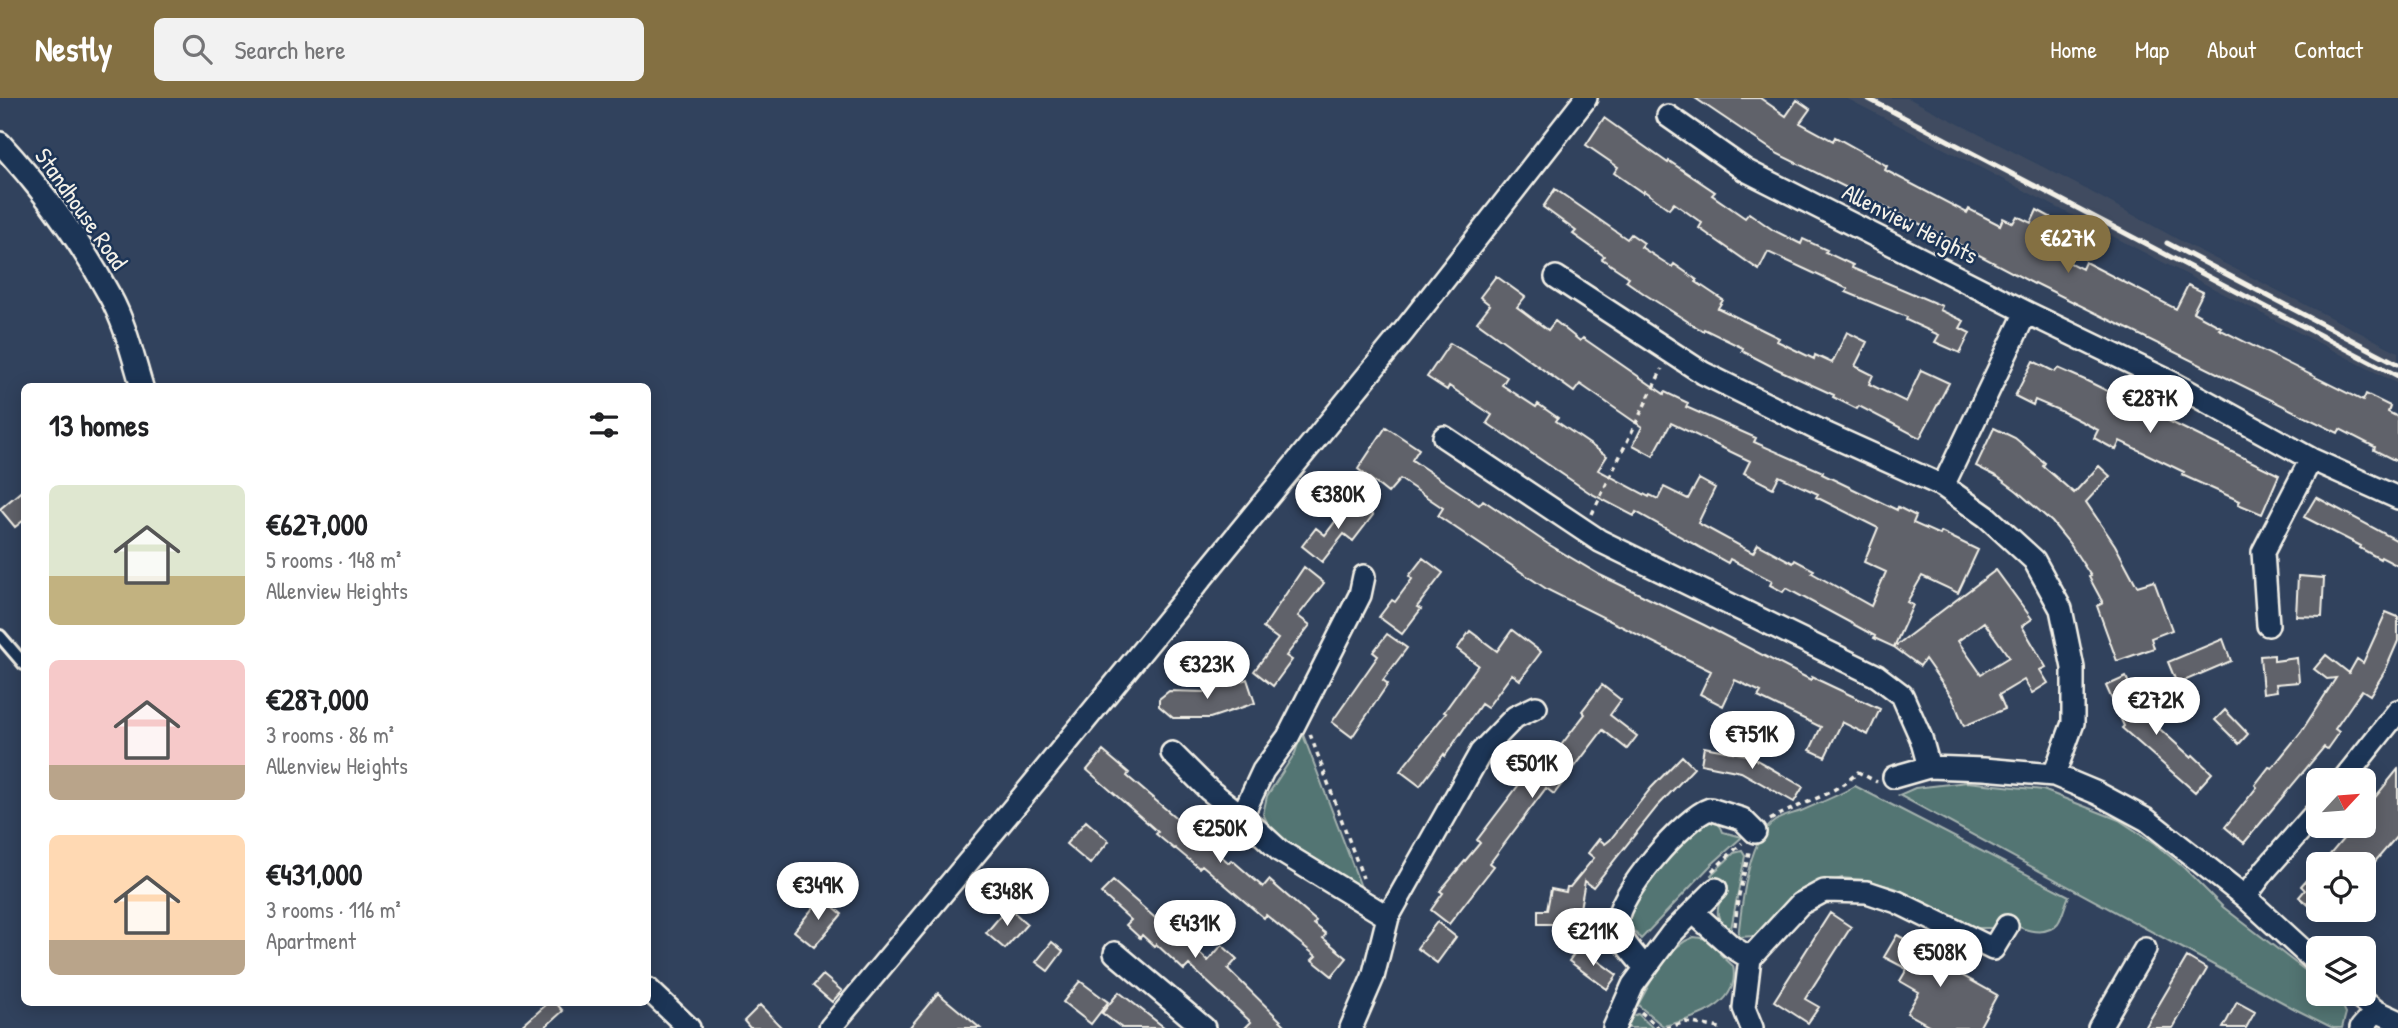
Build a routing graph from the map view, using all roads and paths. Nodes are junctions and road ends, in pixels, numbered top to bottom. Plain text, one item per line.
1 (1586, 98) edge
2 (1668, 116) dead end
3 (0, 143) edge
4 (1556, 277) dead end
5 (2026, 312) junction
6 (1671, 352) junction
7 (141, 383) edge
8 (1444, 438) dead end
9 (2311, 459) junction
10 (1943, 486) junction
11 (2398, 498) edge
12 (1584, 530) junction
13 (1364, 576) dead end
14 (2268, 625) dead end
15 (0, 636) edge
16 (21, 660) edge
17 (1536, 706) dead end
18 (1301, 709) junction
19 (2398, 711) edge
20 (1172, 752) dead end
21 (1928, 767) junction
22 (2353, 768) edge
23 (2054, 775) junction
24 (1894, 777) joint
25 (1242, 816) junction
26 (2306, 824) edge
27 (1755, 832) junction
28 (1716, 888) dead end
29 (2245, 897) junction
30 (1368, 905) junction
31 (1693, 912) junction
32 (1388, 917) junction
33 (2007, 926) dead end
34 (2145, 949) dead end
35 (1741, 952) junction
36 (1115, 953) dead end
37 (2306, 953) edge
38 (1645, 968) junction
39 (651, 992) edge
40 (2370, 1006) edge
41 (2376, 1010) junction
42 (2398, 1021) edge
43 (689, 1028) edge
44 (830, 1028) edge
45 (1204, 1028) edge
46 (1351, 1028) edge
47 (1614, 1028) edge
48 (1666, 1028) edge
49 (1720, 1028) edge
50 (1752, 1028) edge
51 (2099, 1028) edge
52 (2361, 1028) edge

1 - 44 street
2 - 5 street, Allenview Heights
3 - 7 street, Standhouse Road
4 - 6 street
5 - 9 street, Allenview Heights
5 - 10 street
6 - 10 street
6 - 12 path
8 - 12 street
9 - 11 street, Allenview Heights
9 - 14 street
10 - 23 street
12 - 21 street
13 - 18 street
15 - 16 lane
17 - 32 street
18 - 25 street
18 - 30 path
19 - 22 street
20 - 25 street
21 - 23 street
21 - 24 street
23 - 29 street
24 - 27 path
25 - 30 street
26 - 29 street
27 - 35 path
27 - 38 street
28 - 31 street
29 - 37 street
30 - 32 street
31 - 35 street
31 - 38 street
32 - 46 street
33 - 35 street
34 - 51 street
35 - 50 street
36 - 45 street
38 - 47 street
39 - 43 street
40 - 41 street
41 - 42 street
41 - 52 street
48 - 49 path

